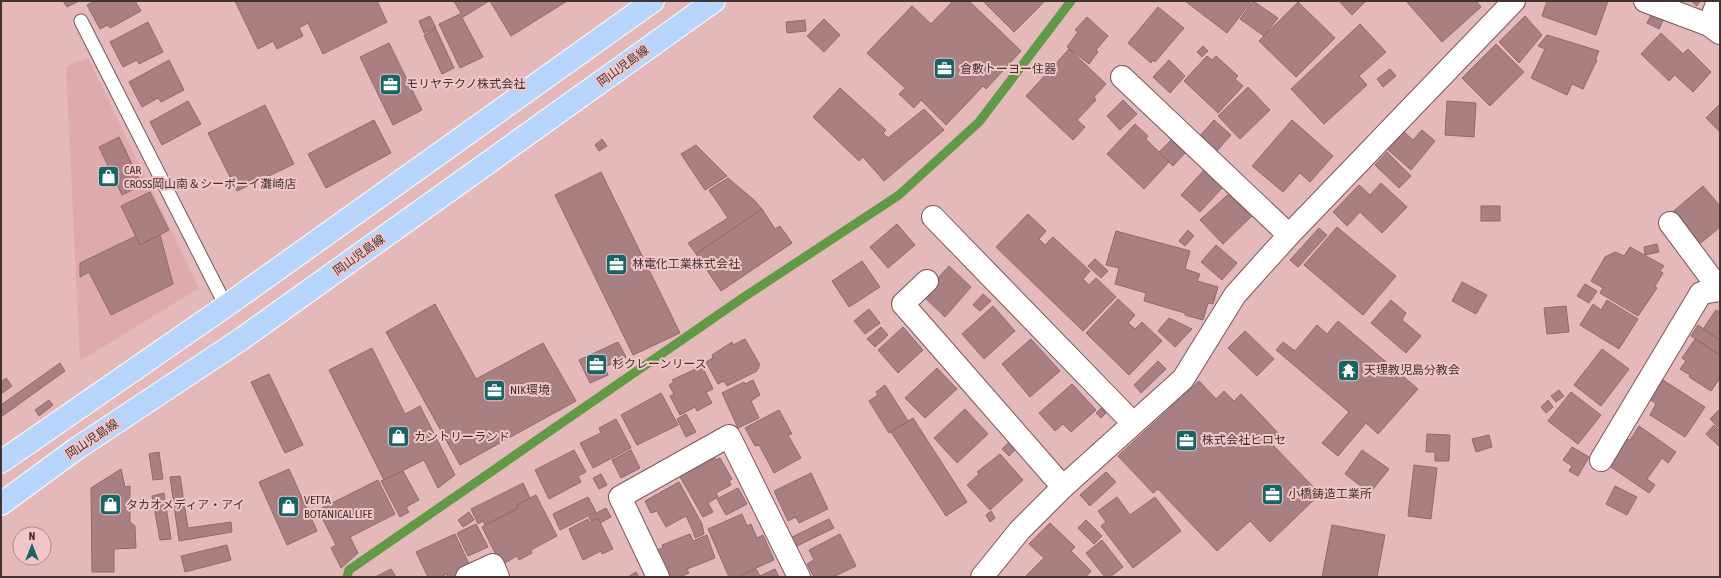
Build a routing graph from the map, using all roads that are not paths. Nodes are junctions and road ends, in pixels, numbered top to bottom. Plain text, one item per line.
1 (653, 1) edge
2 (714, 1) edge
3 (1514, 1) edge
4 (1645, 1) edge
5 (1718, 1) edge
6 (81, 21) dead end
7 (1714, 29) edge
8 (554, 73) junction
9 (1122, 78) dead end
10 (574, 101) junction
11 (933, 217) dead end
12 (1670, 223) dead end
13 (1289, 235) junction
14 (927, 281) dead end
15 (226, 306) junction
16 (1134, 423) junction
17 (1601, 460) dead end
18 (1, 462) edge
19 (1063, 487) junction
20 (1, 504) edge
21 (467, 577) edge
22 (498, 577) edge
23 (658, 577) edge
24 (799, 577) edge
25 (982, 577) edge

1 - 8 main road
2 - 10 main road, 岡山児島線
3 - 13 street
4 - 7 street
5 - 7 street
6 - 15 lane
8 - 10 main road
8 - 15 main road
9 - 13 street
10 - 20 main road, 岡山児島線
11 - 16 street
12 - 17 street
13 - 16 street
14 - 19 street
15 - 18 main road
16 - 19 street
19 - 25 street
21 - 22 street
23 - 24 street

